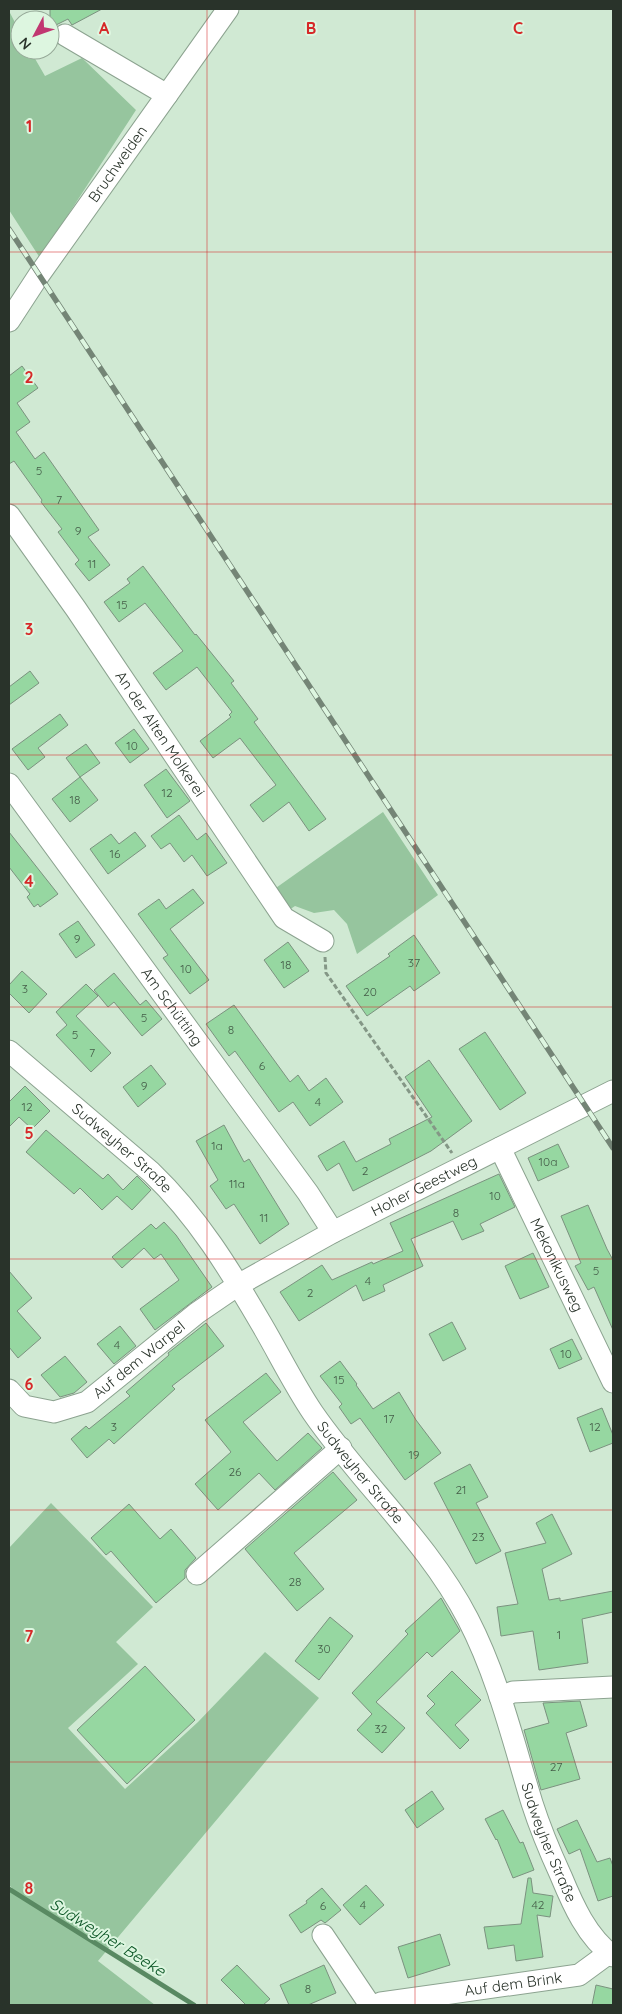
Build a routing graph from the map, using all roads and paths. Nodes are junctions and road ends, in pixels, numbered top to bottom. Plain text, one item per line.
1 (228, 9) edge
2 (65, 35) dead end
3 (167, 95) junction
4 (9, 321) edge
5 (9, 515) edge
6 (9, 784) edge
7 (323, 941) joint
8 (9, 1051) edge
9 (612, 1093) edge
10 (500, 1148) junction
11 (462, 1167) junction
12 (333, 1232) junction
13 (238, 1285) junction
14 (613, 1382) edge
15 (9, 1390) edge
16 (341, 1448) junction
17 (197, 1574) dead end
18 (613, 1687) edge
19 (500, 1697) junction
20 (323, 1935) dead end
21 (611, 1954) edge
22 (377, 2005) edge

1 - 3 street, Bruchweiden
2 - 3 street
3 - 4 street, Bruchweiden
5 - 7 street, An der Alten Molkerei
6 - 12 street, Am Schütting
7 - 11 path
8 - 13 street, Sudweyher Straße
9 - 10 street, Hoher Geestweg
10 - 11 street, Hoher Geestweg
10 - 14 street, Mekonikusweg
11 - 12 street, Hoher Geestweg
12 - 13 street, Hoher Geestweg
13 - 15 street, Auf dem Warpel
13 - 16 street, Sudweyher Straße
16 - 17 street
16 - 19 street, Sudweyher Straße
18 - 19 street
19 - 21 street, Sudweyher Straße
20 - 22 street, Auf dem Brink
21 - 22 street, Auf dem Brink

